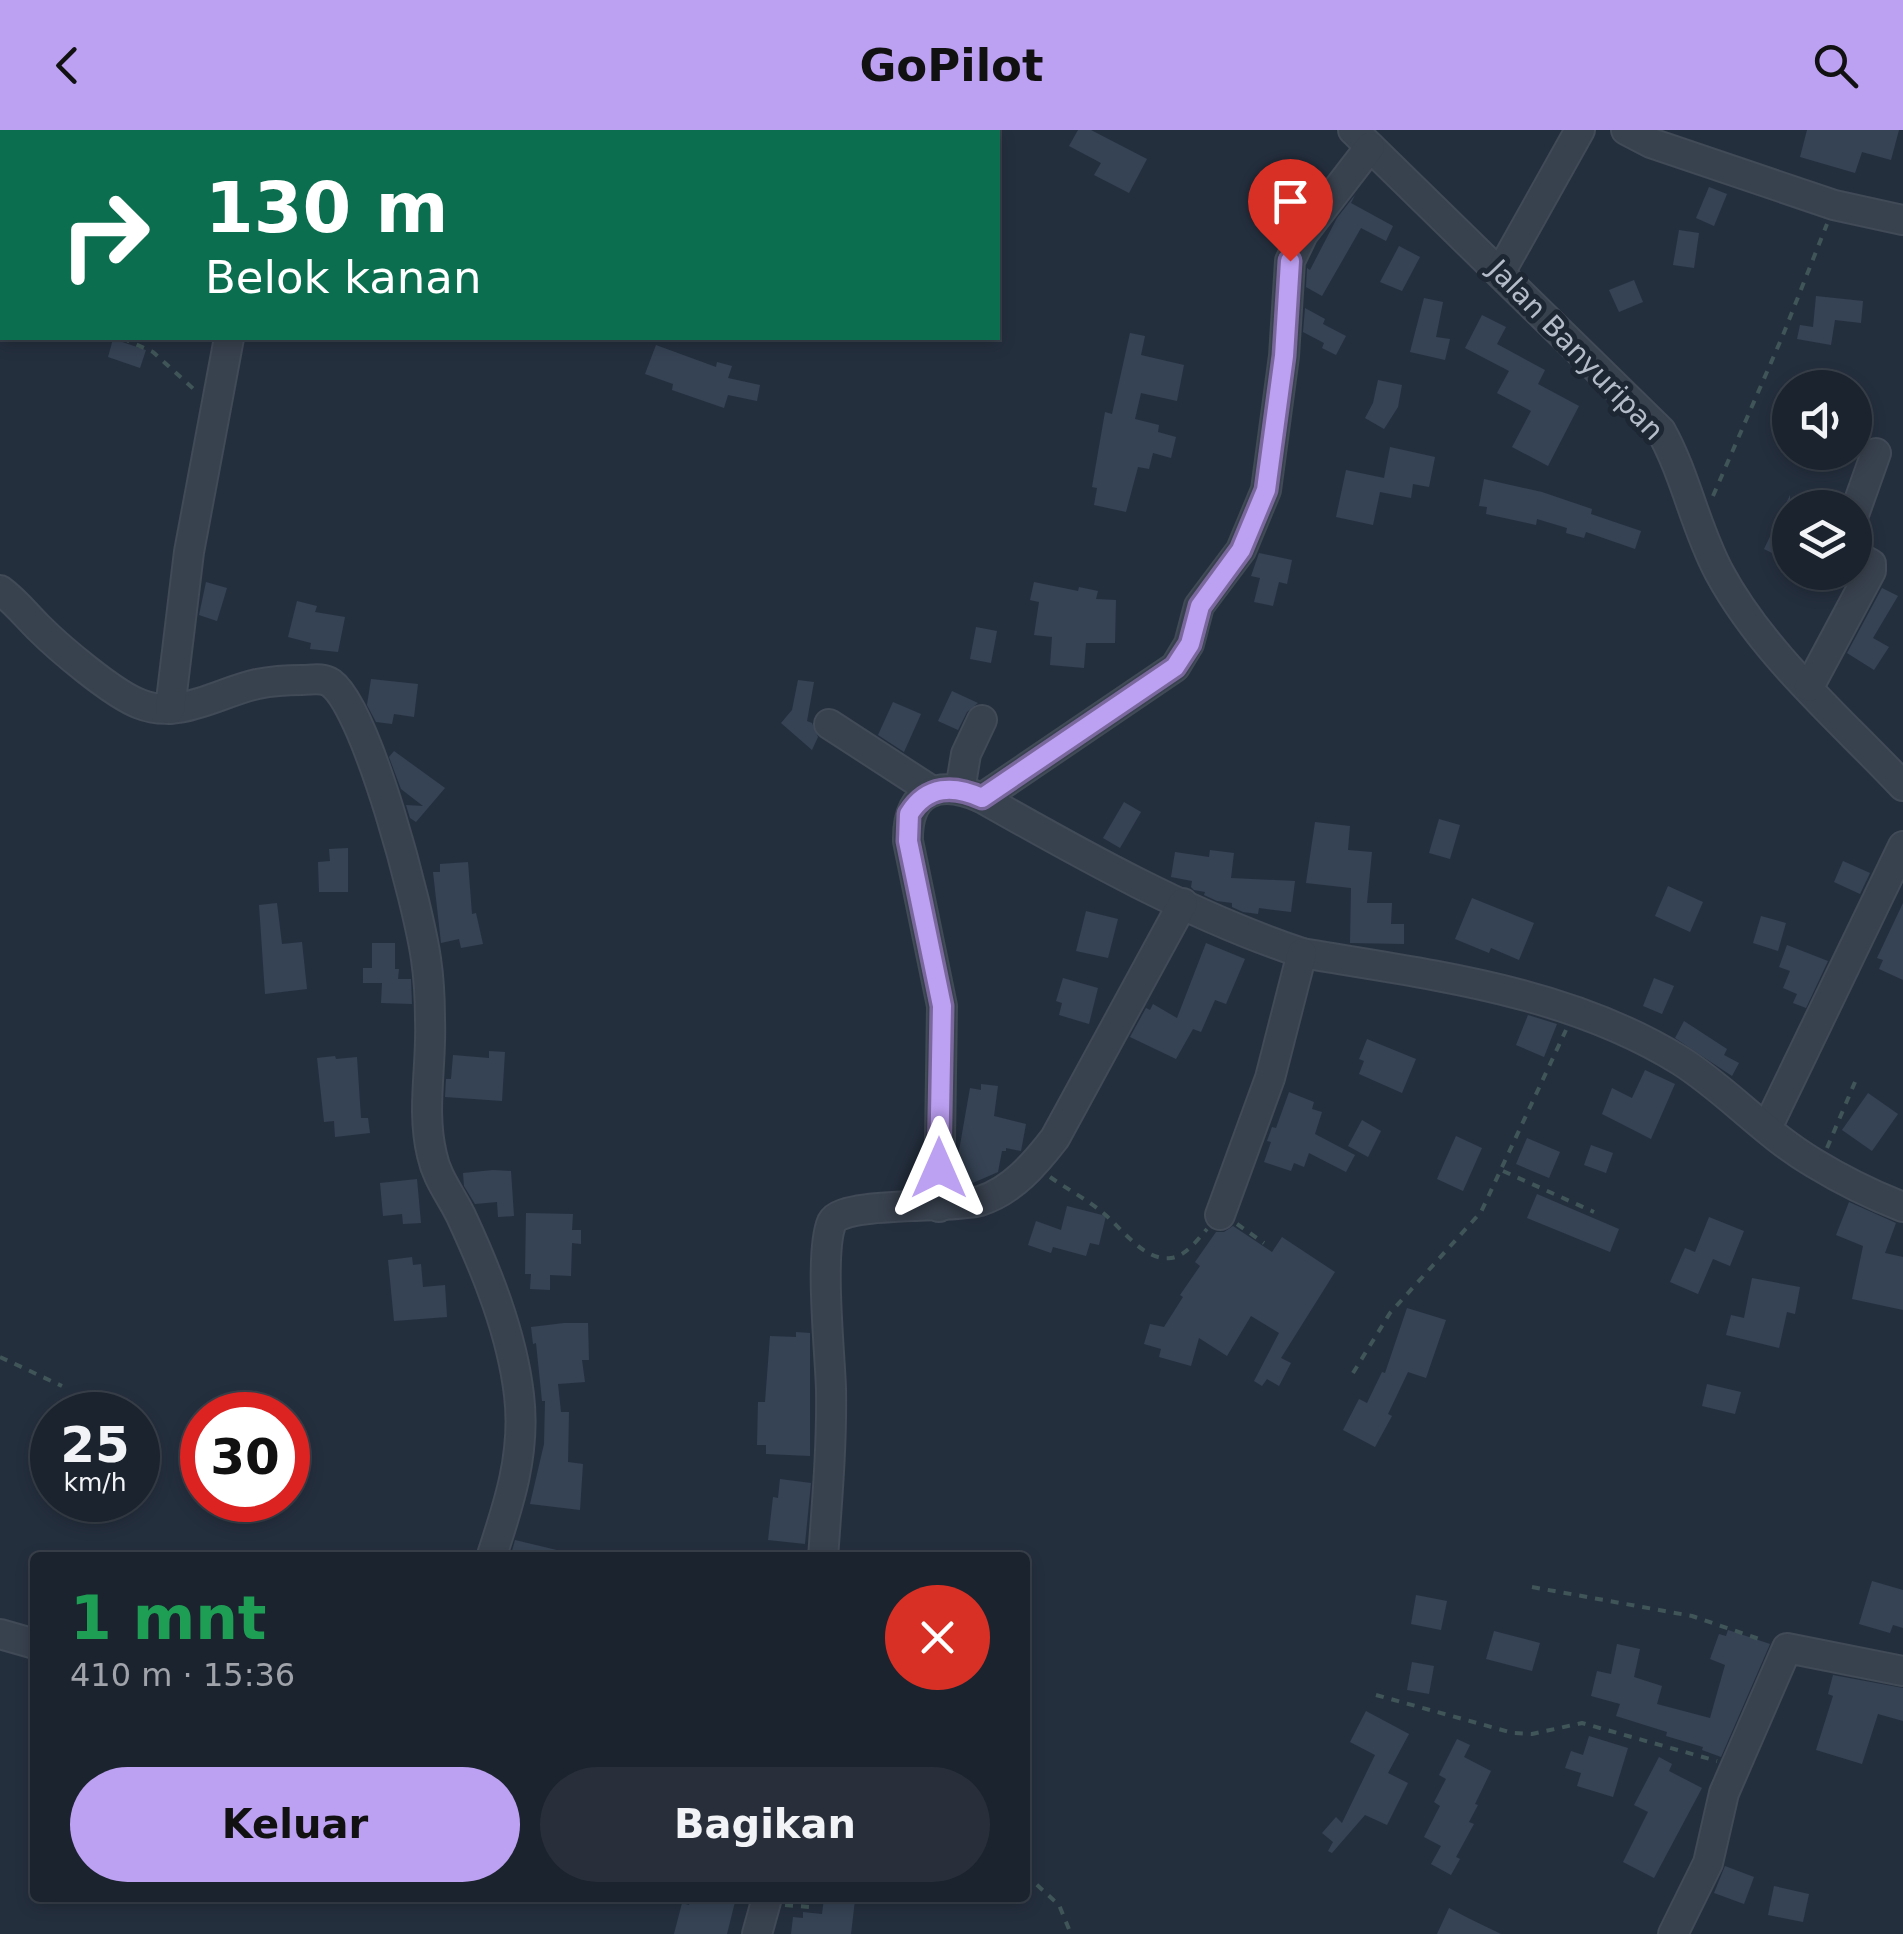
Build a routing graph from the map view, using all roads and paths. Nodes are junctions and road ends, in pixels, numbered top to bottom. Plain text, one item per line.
1 (1580, 130) edge
2 (1626, 130) edge
3 (1361, 138) edge
4 (1834, 205) junction
5 (1903, 220) edge
6 (1501, 272) junction
7 (126, 340) edge
8 (229, 340) edge
9 (216, 410) junction
10 (1876, 453) dead end
11 (1863, 490) edge
12 (1700, 526) junction
13 (0, 590) edge
14 (1861, 590) edge
15 (1809, 687) junction
16 (170, 709) junction
17 (982, 720) dead end
18 (830, 724) dead end
19 (1903, 786) edge
20 (958, 793) junction
21 (1903, 846) edge
22 (1183, 904) junction
23 (1302, 953) junction
24 (1574, 1012) junction
25 (1855, 1082) dead end
26 (1768, 1128) junction
27 (1820, 1166) junction
28 (1503, 1171) junction
29 (1024, 1174) junction
30 (939, 1206) junction
31 (1903, 1207) edge
32 (1594, 1212) dead end
33 (1220, 1215) junction
34 (1264, 1243) dead end
35 (0, 1357) edge
36 (1352, 1373) dead end
37 (62, 1386) dead end
38 (492, 1552) edge
39 (823, 1552) edge
40 (1532, 1587) dead end
41 (0, 1634) edge
42 (30, 1643) edge
43 (1787, 1648) junction
44 (1903, 1671) edge
45 (1376, 1695) dead end
46 (1736, 1766) junction
47 (1030, 1879) edge
48 (766, 1902) edge
49 (757, 1934) edge
50 (1071, 1934) edge
51 (1674, 1934) edge

1 - 6 street
2 - 4 street
3 - 6 street, Jalan Banyuripan
3 - 20 street
4 - 5 street
4 - 12 path
6 - 12 street, Jalan Banyuripan
7 - 9 path
8 - 9 street
9 - 16 street
10 - 11 street
12 - 15 street, Jalan Banyuripan
13 - 16 street
14 - 15 street
15 - 19 street, Jalan Banyuripan
16 - 38 street
17 - 20 street
18 - 20 street
20 - 22 street
20 - 30 street
21 - 26 street
22 - 23 street
22 - 29 street
23 - 24 street
23 - 33 street
24 - 26 street
24 - 28 path
25 - 27 path
26 - 27 street
27 - 31 street
28 - 32 path
28 - 36 path
29 - 30 street
29 - 33 path
30 - 39 street
33 - 34 path
35 - 37 path
40 - 43 path
41 - 42 street
43 - 44 street
43 - 46 street
45 - 46 path
46 - 51 street
47 - 50 path
48 - 49 street

